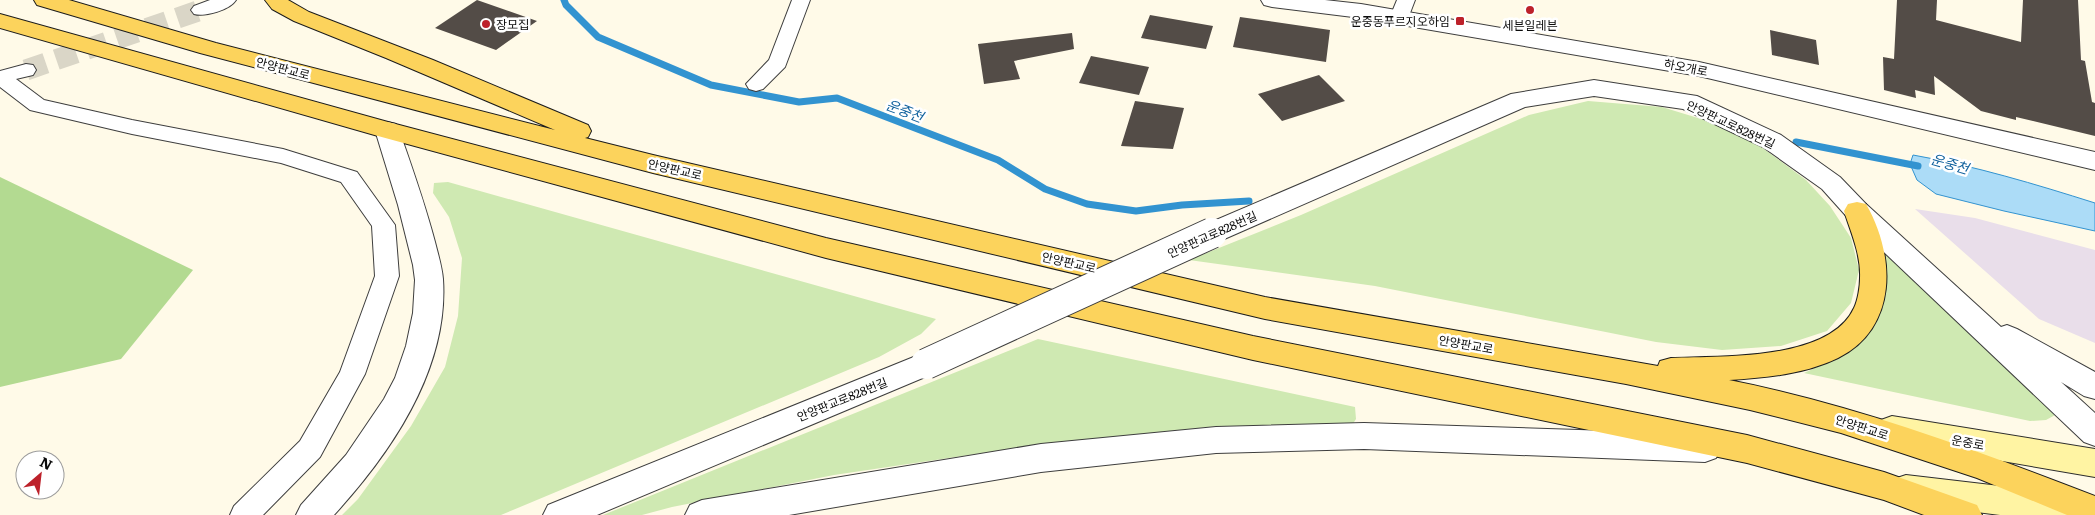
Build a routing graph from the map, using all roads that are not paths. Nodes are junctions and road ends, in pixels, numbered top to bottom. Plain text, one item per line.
1 (45, 0) edge
2 (227, 0) edge
3 (276, 0) edge
4 (801, 0) edge
5 (1272, 0) edge
6 (1403, 9) edge
7 (201, 10) tunnel mouth
8 (0, 21) edge
9 (26, 70) tunnel mouth
10 (0, 77) edge
11 (756, 84) dead end
12 (388, 130) junction
13 (2095, 161) edge
14 (653, 164) junction
15 (1857, 211) junction
16 (1965, 313) junction
17 (1626, 372) junction
18 (2095, 387) edge
19 (1841, 420) junction
20 (2095, 433) edge
21 (1747, 449) junction
22 (2095, 463) edge
23 (1884, 486) junction
24 (2095, 511) edge
25 (244, 515) edge
26 (313, 515) edge
27 (560, 515) edge
28 (702, 515) edge
29 (1965, 515) edge

1 - 14 main road, 안양판교로
2 - 7 street
3 - 14 main road
4 - 11 street
5 - 6 street, 하오개로
6 - 13 street, 하오개로
8 - 12 main road
9 - 10 street
10 - 25 street
12 - 21 main road
12 - 26 street
14 - 17 main road, 안양판교로
15 - 16 street, 안양판교로828번길
15 - 17 main road
15 - 27 street, 안양판교로828번길, bridge
16 - 18 street
16 - 20 street
17 - 19 main road, 안양판교로
19 - 22 main road, 운중로
19 - 24 main road, 안양판교로
21 - 23 main road
21 - 28 street
23 - 24 main road
23 - 29 main road

